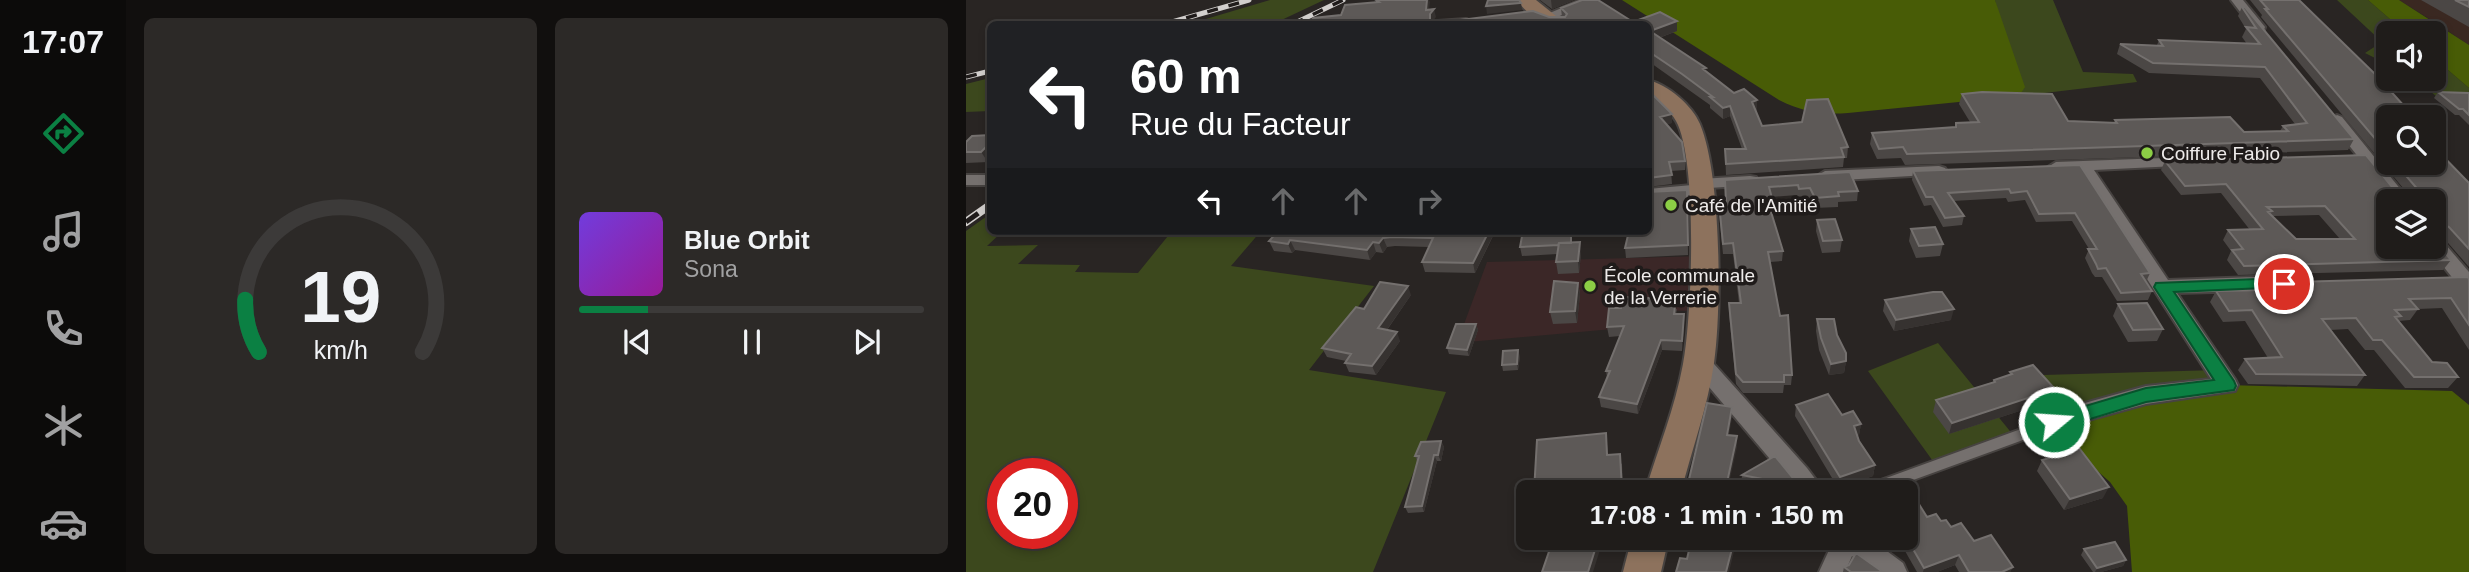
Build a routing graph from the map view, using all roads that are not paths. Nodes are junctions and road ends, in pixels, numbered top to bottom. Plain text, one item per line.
1 (1592, 0) edge
2 (2237, 0) edge
3 (1539, 14) edge
4 (2272, 43) edge
5 (1652, 89) edge
6 (2325, 106) edge
7 (2367, 156) junction
8 (2339, 157) edge
9 (2202, 162) edge
10 (2082, 166) junction
11 (2042, 167) edge
12 (1950, 171) edge
13 (1802, 178) edge
14 (1764, 180) edge
15 (1700, 186) junction
16 (2393, 189) edge
17 (1652, 193) edge
18 (2446, 256) edge
19 (2436, 279) edge
20 (2467, 280) edge
21 (2300, 283) edge
22 (2162, 287) junction
23 (1699, 361) junction
24 (2081, 413) joint
25 (1666, 480) edge
26 (1803, 480) edge
27 (1894, 480) edge
28 (1648, 550) edge
29 (1842, 550) edge
30 (1865, 550) edge
31 (1642, 572) edge
32 (1832, 572) edge
33 (1894, 572) edge

1 - 3 street
2 - 4 street
5 - 15 street
6 - 7 street
7 - 8 street
7 - 16 street
9 - 10 street
10 - 11 street
10 - 22 street
12 - 13 street
14 - 15 street
15 - 17 street
15 - 23 street
18 - 20 street
19 - 20 street
21 - 22 street
22 - 24 street
23 - 25 street
23 - 26 street
24 - 27 lane
28 - 31 street
29 - 32 street
30 - 33 street

